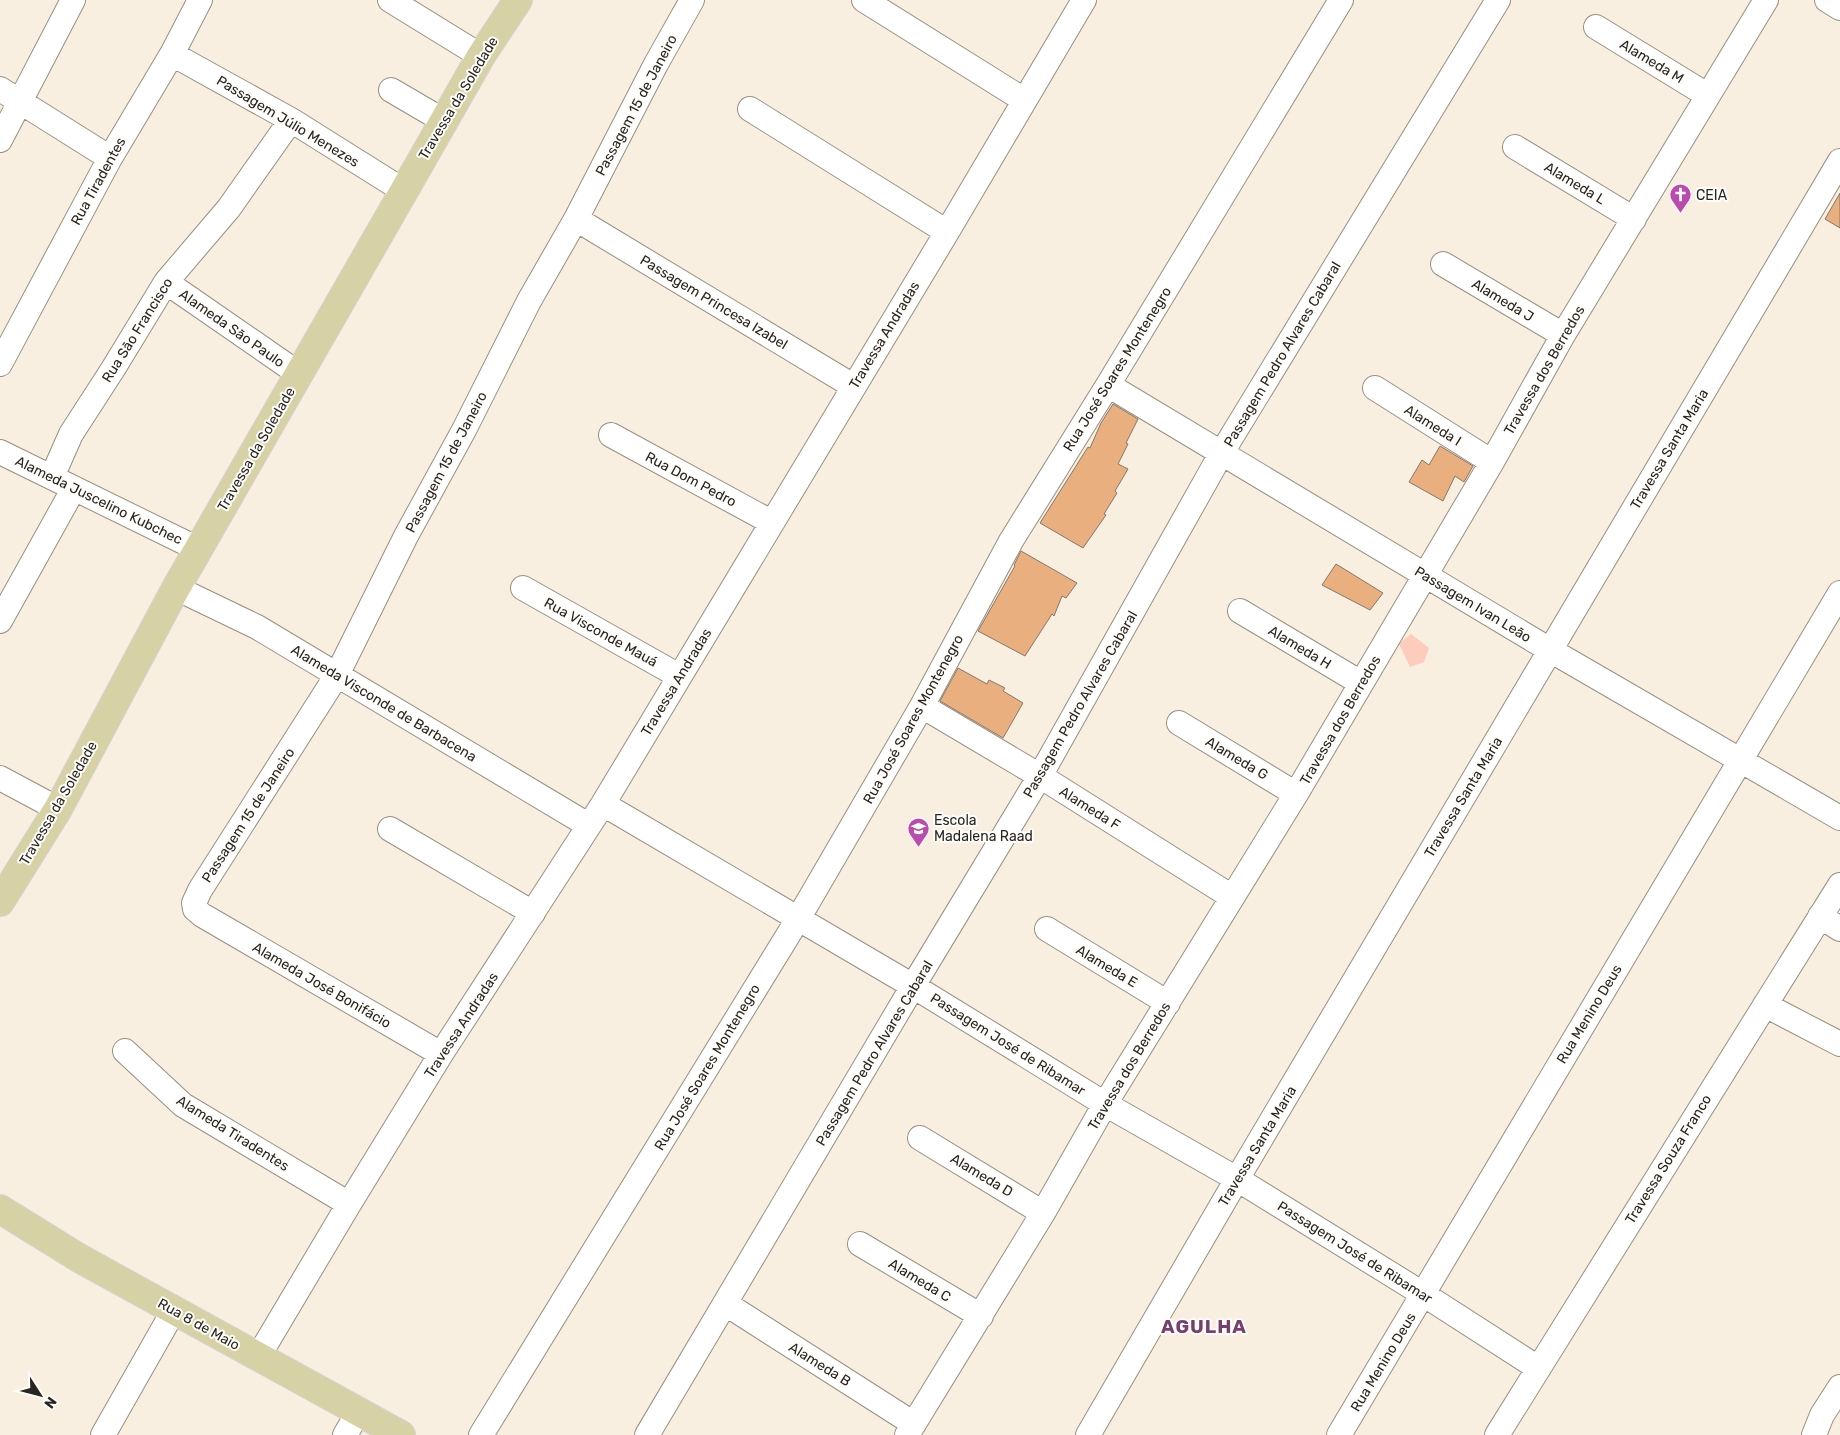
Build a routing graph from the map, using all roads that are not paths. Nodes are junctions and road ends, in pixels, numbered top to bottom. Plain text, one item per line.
1 (73, 0) edge
2 (200, 0) edge
3 (390, 0) edge
4 (518, 0) edge
5 (692, 0) edge
6 (864, 0) edge
7 (1084, 0) edge
8 (1341, 0) edge
9 (1498, 0) edge
10 (1766, 0) edge
11 (1827, 0) edge
12 (1840, 8) edge
13 (1596, 27) dead end
14 (172, 54) junction
15 (481, 56) junction
16 (0, 89) edge
17 (391, 90) dead end
18 (1707, 95) junction
19 (1024, 100) junction
20 (21, 101) junction
21 (750, 109) dead end
22 (291, 120) junction
23 (444, 122) junction
24 (0, 140) edge
25 (1516, 147) dead end
26 (110, 158) junction
27 (1840, 161) edge
28 (404, 191) junction
29 (1634, 218) junction
30 (576, 219) junction
31 (947, 232) junction
32 (1443, 264) dead end
33 (166, 282) junction
34 (1563, 335) junction
35 (0, 364) edge
36 (299, 374) junction
37 (1108, 385) junction
38 (853, 386) junction
39 (1375, 388) dead end
40 (611, 435) dead end
41 (0, 452) edge
42 (1221, 454) junction
43 (1492, 462) junction
44 (52, 477) junction
45 (74, 488) junction
46 (771, 522) junction
47 (198, 549) junction
48 (1424, 575) junction
49 (176, 588) junction
50 (523, 588) dead end
51 (1840, 593) edge
52 (1240, 611) dead end
53 (0, 621) edge
54 (1550, 650) junction
55 (337, 676) junction
56 (679, 676) junction
57 (1361, 683) junction
58 (922, 706) junction
59 (1179, 722) dead end
60 (1740, 760) junction
61 (1040, 776) junction
62 (0, 778) edge
63 (1296, 794) junction
64 (602, 804) junction
65 (58, 809) junction
66 (1840, 818) edge
67 (588, 825) junction
68 (390, 829) dead end
69 (1840, 885) edge
70 (1232, 897) junction
71 (0, 902) edge
72 (533, 912) junction
73 (202, 915) joint
74 (1820, 916) junction
75 (798, 919) junction
76 (1047, 929) dead end
77 (1840, 929) edge
78 (913, 986) junction
79 (1168, 1003) junction
80 (1765, 1005) junction
81 (1840, 1044) edge
82 (125, 1051) dead end
83 (441, 1054) junction
84 (1104, 1104) junction
85 (920, 1138) dead end
86 (1237, 1179) junction
87 (349, 1204) junction
88 (0, 1209) edge
89 (1043, 1213) junction
90 (860, 1244) dead end
91 (1423, 1294) junction
92 (726, 1304) junction
93 (174, 1310) junction
94 (981, 1316) junction
95 (258, 1357) junction
96 (1538, 1368) junction
97 (1840, 1387) edge
98 (359, 1411) junction
99 (910, 1429) edge
100 (103, 1435) edge
101 (345, 1435) edge
102 (401, 1435) edge
103 (481, 1435) edge
104 (647, 1435) edge
105 (1088, 1435) edge
106 (1339, 1435) edge
107 (1497, 1435) edge
108 (1814, 1435) edge

1 - 20 street
2 - 14 street, Rua Tiradentes
3 - 15 street
4 - 15 main road, Travessa da Soledade
5 - 30 street, Passagem 15 de Janeiro
6 - 19 street
7 - 19 street, Travessa Andradas
8 - 37 street, Rua José Soares Montenegro
9 - 42 street, Passagem Pedro Alvares Cabaral
10 - 18 street, Travessa dos Berredos
11 - 12 street
13 - 18 street, Alameda M
14 - 22 street, Passagem Júlio Menezes
14 - 26 street, Rua Tiradentes
15 - 23 main road, Travessa da Soledade
16 - 20 street
17 - 23 street
18 - 29 street, Travessa dos Berredos
19 - 31 street, Travessa Andradas
20 - 24 street
20 - 26 street
21 - 31 street
22 - 28 street, Passagem Júlio Menezes
22 - 33 street, Rua São Francisco
23 - 28 main road, Travessa da Soledade
25 - 29 street, Alameda L
26 - 35 street, Rua Tiradentes
27 - 54 street, Travessa Santa Maria
28 - 36 main road, Travessa da Soledade
29 - 34 street, Travessa dos Berredos
30 - 38 street, Passagem Princesa Izabel
30 - 55 street, Passagem 15 de Janeiro
31 - 38 street, Travessa Andradas
32 - 34 street, Alameda J
33 - 36 street, Alameda São Paulo
33 - 44 street, Rua São Francisco
34 - 43 street, Travessa dos Berredos
36 - 47 main road, Travessa da Soledade
37 - 42 street, Passagem Ivan Leão
37 - 58 street, Rua José Soares Montenegro
38 - 46 street, Travessa Andradas
39 - 43 street, Alameda I
40 - 46 street, Rua Dom Pedro
41 - 44 street, Alameda Juscelino Kubchec
42 - 48 street, Passagem Ivan Leão
42 - 61 street, Passagem Pedro Alvares Cabaral
43 - 48 street, Travessa dos Berredos
44 - 45 street, Alameda Juscelino Kubchec
45 - 47 street, Alameda Juscelino Kubchec
45 - 53 street
46 - 56 street, Travessa Andradas
47 - 49 main road, Travessa da Soledade
48 - 54 street, Passagem Ivan Leão
48 - 57 street, Travessa dos Berredos
49 - 55 street, Alameda Visconde de Barbacena
49 - 65 main road, Travessa da Soledade
50 - 56 street, Rua Visconde Mauá
51 - 60 street, Rua Menino Deus
52 - 57 street, Alameda H
54 - 60 street, Passagem Ivan Leão
54 - 86 street, Travessa Santa Maria
55 - 67 street, Alameda Visconde de Barbacena
55 - 73 street, Passagem 15 de Janeiro
56 - 64 street, Travessa Andradas
57 - 63 street, Travessa dos Berredos
58 - 61 street, Alameda F
58 - 75 street, Rua José Soares Montenegro
59 - 63 street, Alameda G
60 - 66 street, Passagem Ivan Leão
60 - 91 street, Rua Menino Deus
61 - 70 street, Alameda F
61 - 78 street, Passagem Pedro Alvares Cabaral
62 - 65 street
63 - 70 street, Travessa dos Berredos
64 - 67 street, Travessa Andradas
64 - 75 street, Passagem José de Ribamar
65 - 71 main road, Travessa da Soledade
67 - 72 street, Travessa Andradas
68 - 72 street
69 - 74 street, Travessa Souza Franco
70 - 79 street, Travessa dos Berredos
72 - 83 street, Travessa Andradas
73 - 83 street, Alameda José Bonifácio
74 - 77 street
74 - 80 street, Travessa Souza Franco
75 - 78 street, Passagem José de Ribamar
75 - 103 street, Rua José Soares Montenegro
76 - 79 street, Alameda E
78 - 84 street, Passagem José de Ribamar
78 - 92 street, Passagem Pedro Alvares Cabaral
79 - 84 street, Travessa dos Berredos
80 - 81 street
80 - 96 street, Travessa Souza Franco
82 - 87 street, Alameda Tiradentes
83 - 87 street, Travessa Andradas
84 - 86 street, Passagem José de Ribamar
84 - 89 street, Travessa dos Berredos
85 - 89 street, Alameda D
86 - 91 street, Passagem José de Ribamar
86 - 105 street, Travessa Santa Maria
87 - 95 street, Travessa Andradas
88 - 93 main road, Rua 8 de Maio
89 - 94 street, Travessa dos Berredos
90 - 94 street, Alameda C
91 - 96 street, Passagem José de Ribamar
91 - 106 street, Rua Menino Deus
92 - 99 street, Alameda B
92 - 104 street, Passagem Pedro Alvares Cabaral
93 - 95 main road, Rua 8 de Maio
93 - 100 street
94 - 99 street, Travessa dos Berredos
95 - 98 main road, Rua 8 de Maio
96 - 107 street, Travessa Souza Franco
97 - 108 street
98 - 101 street
98 - 102 main road, Rua 8 de Maio

